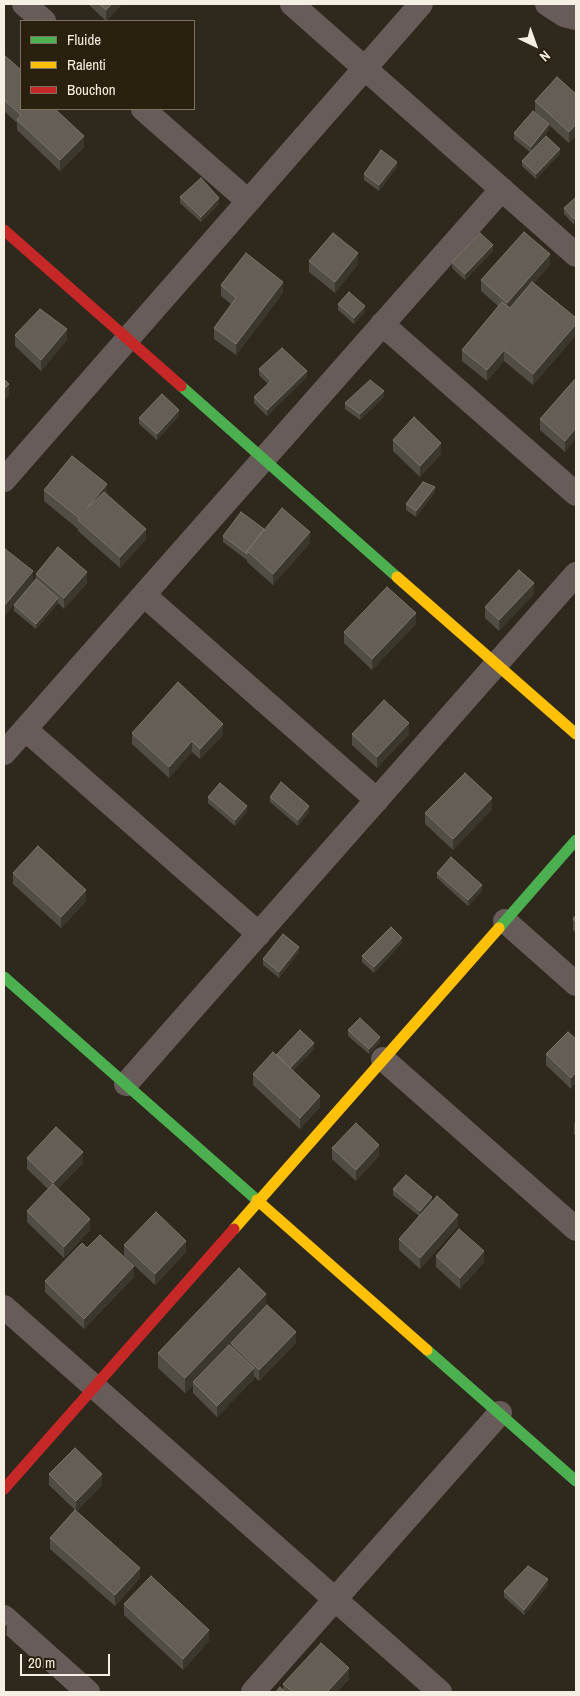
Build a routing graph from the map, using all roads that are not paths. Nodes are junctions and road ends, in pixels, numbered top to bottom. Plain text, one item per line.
1 (24, 4) edge
2 (292, 4) edge
3 (421, 4) edge
4 (547, 4) edge
5 (576, 18) edge
6 (43, 20) edge
7 (365, 68) junction
8 (144, 110) edge
9 (502, 189) junction
10 (248, 201) junction
11 (4, 230) edge
12 (576, 255) edge
13 (382, 324) junction
14 (127, 338) junction
15 (264, 459) junction
16 (6, 473) edge
17 (576, 494) edge
18 (576, 574) edge
19 (144, 594) junction
20 (497, 664) junction
21 (26, 728) junction
22 (576, 734) edge
23 (4, 753) edge
24 (377, 800) junction
25 (576, 840) edge
26 (505, 921) junction
27 (259, 934) junction
28 (4, 977) edge
29 (576, 984) edge
30 (383, 1058) junction
31 (126, 1084) junction
32 (258, 1201) junction
33 (576, 1228) edge
34 (4, 1308) edge
35 (94, 1387) junction
36 (500, 1413) junction
37 (576, 1481) edge
38 (4, 1488) edge
39 (335, 1600) junction
40 (4, 1617) edge
41 (88, 1692) edge
42 (253, 1692) edge
43 (440, 1692) edge

1 - 6 street
2 - 7 street
3 - 7 street
4 - 5 street
7 - 9 street
7 - 10 street
8 - 10 street
9 - 12 street
9 - 13 street
10 - 14 street
11 - 14 street
13 - 15 street
13 - 17 street
14 - 15 street
14 - 16 street
15 - 19 street
15 - 20 street
18 - 20 street
19 - 21 street
19 - 24 street
20 - 22 street
20 - 24 street
21 - 23 street
21 - 27 street
24 - 27 street
25 - 26 street
26 - 29 street
26 - 30 street
27 - 31 street
28 - 31 street
30 - 32 street
30 - 33 street
31 - 32 street
32 - 35 street
32 - 36 street
34 - 35 street
35 - 38 street
35 - 39 street
36 - 37 street
36 - 39 street
39 - 42 street
39 - 43 street
40 - 41 street

